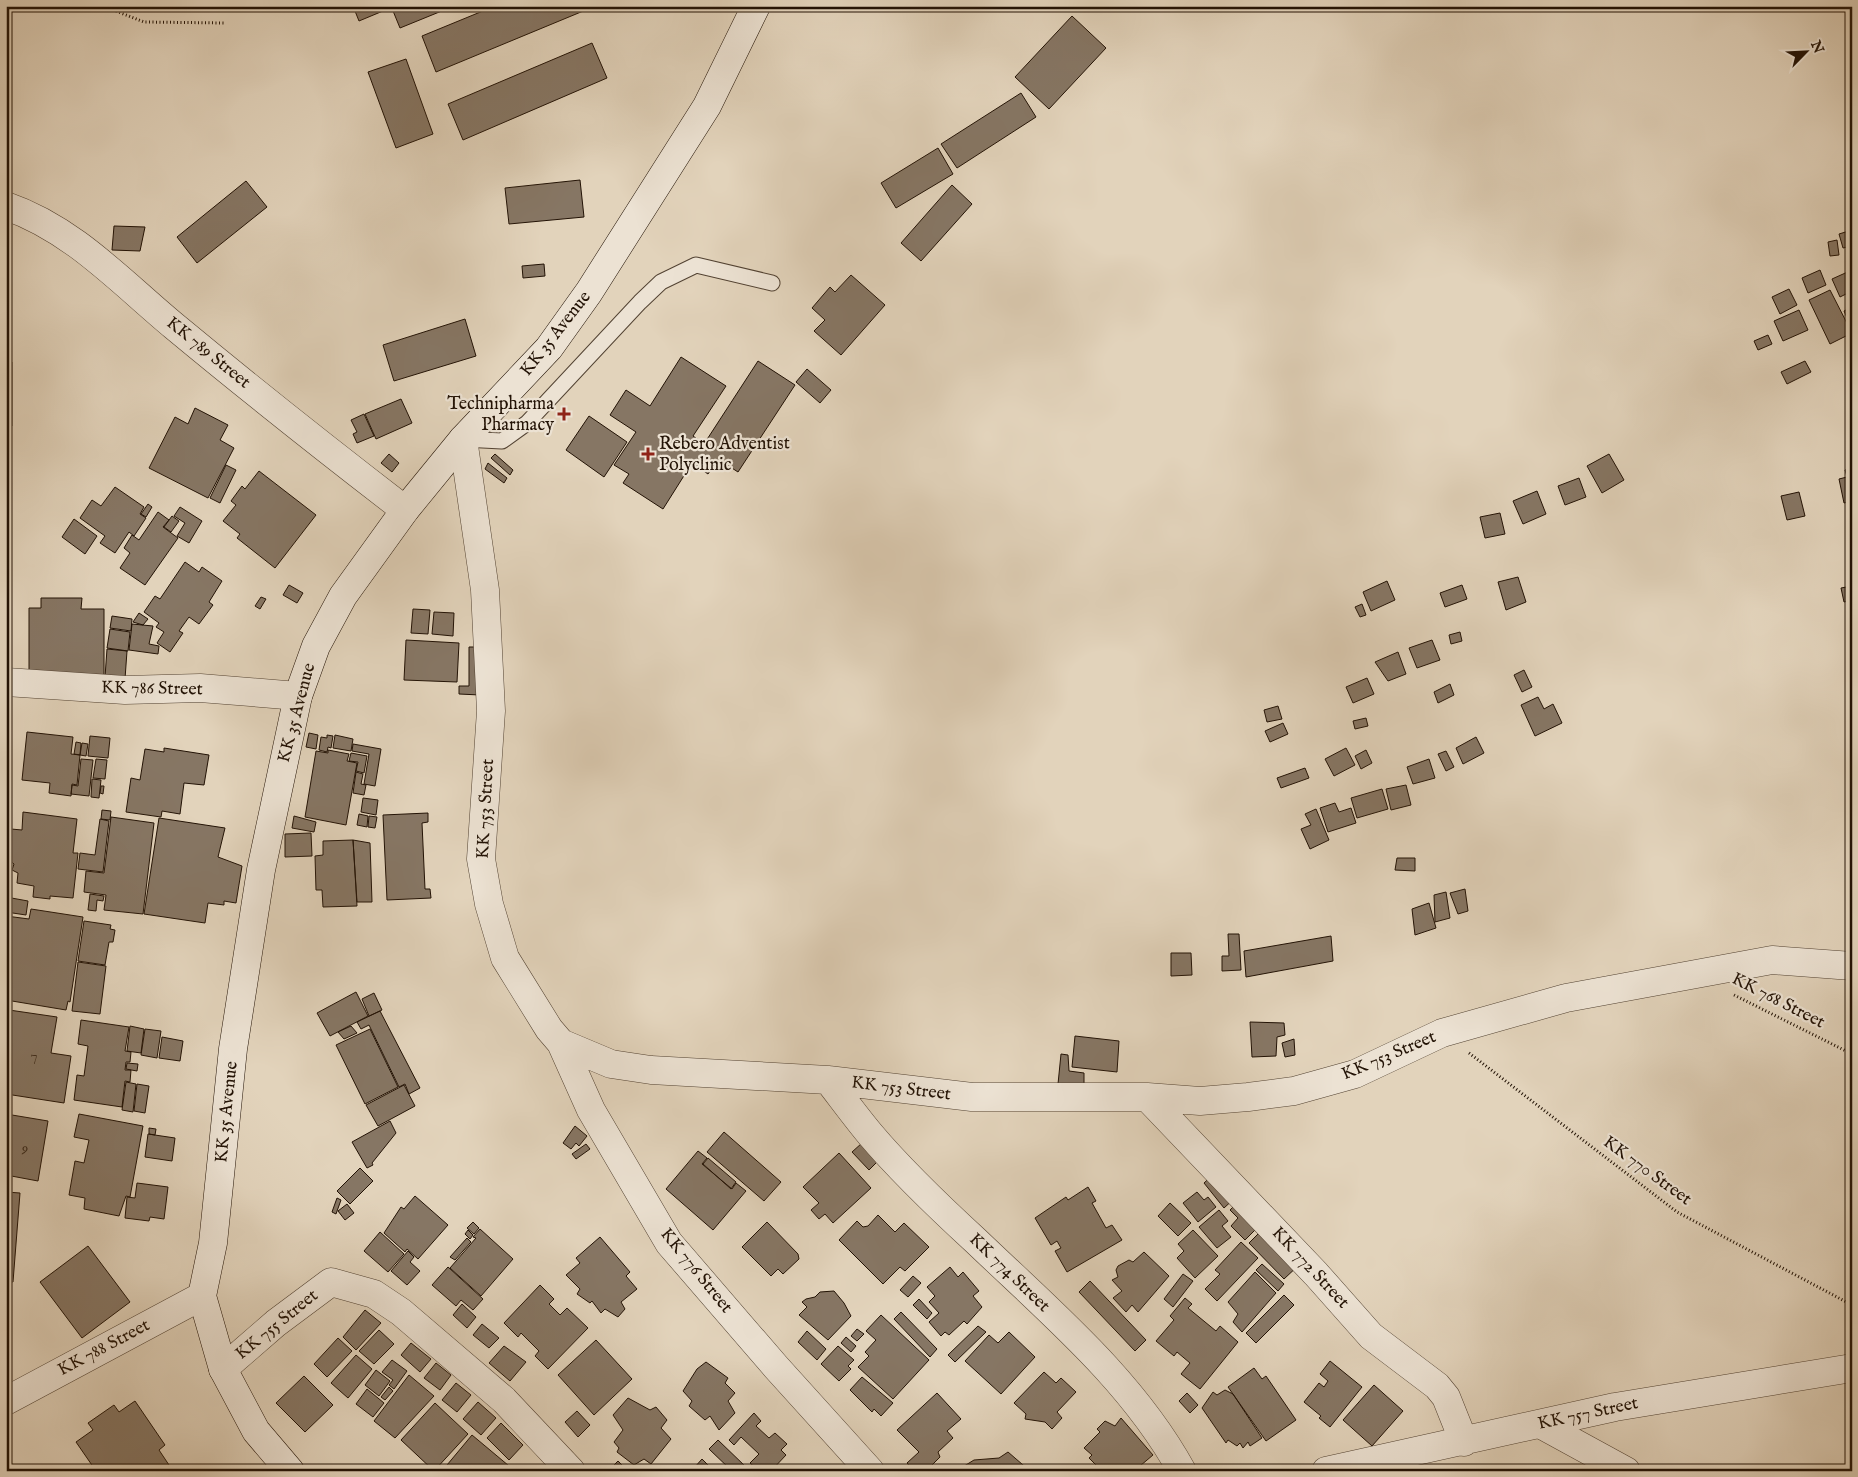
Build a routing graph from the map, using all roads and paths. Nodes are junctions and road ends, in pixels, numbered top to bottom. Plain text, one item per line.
1 (103, 6) edge
2 (756, 6) edge
3 (225, 24) dead end
4 (6, 206) edge
5 (772, 283) dead end
6 (463, 439) junction
7 (405, 510) junction
8 (6, 682) edge
9 (298, 696) junction
10 (1852, 966) edge
11 (1727, 991) dead end
12 (1442, 1033) junction
13 (561, 1043) junction
14 (1852, 1054) edge
15 (828, 1080) junction
16 (1148, 1097) junction
17 (202, 1296) junction
18 (1852, 1305) edge
19 (1852, 1368) edge
20 (223, 1369) junction
21 (6, 1401) edge
22 (1540, 1424) junction
23 (1464, 1442) junction
24 (290, 1471) edge
25 (571, 1471) edge
26 (870, 1471) edge
27 (1182, 1471) edge
28 (1326, 1471) edge
29 (1626, 1471) edge

1 - 3 path
2 - 6 street, KK 35 Avenue
4 - 7 street, KK 789 Street
5 - 6 lane
6 - 7 street, KK 35 Avenue
6 - 13 street, KK 753 Street
7 - 9 street, KK 35 Avenue
8 - 9 street, KK 786 Street
9 - 17 street, KK 35 Avenue
10 - 12 street, KK 753 Street
11 - 14 path, KK 768 Street
12 - 16 street, KK 753 Street
12 - 18 path, KK 770 Street
13 - 15 street, KK 753 Street
13 - 26 street, KK 776 Street
15 - 16 street, KK 753 Street
15 - 27 street, KK 774 Street
16 - 23 street, KK 772 Street
17 - 20 street, KK 35 Avenue
17 - 21 street, KK 788 Street
19 - 22 street, KK 757 Street
20 - 24 street, KK 35 Avenue
20 - 25 street, KK 755 Street
22 - 23 street, KK 757 Street
22 - 29 street
23 - 28 street, KK 757 Street

